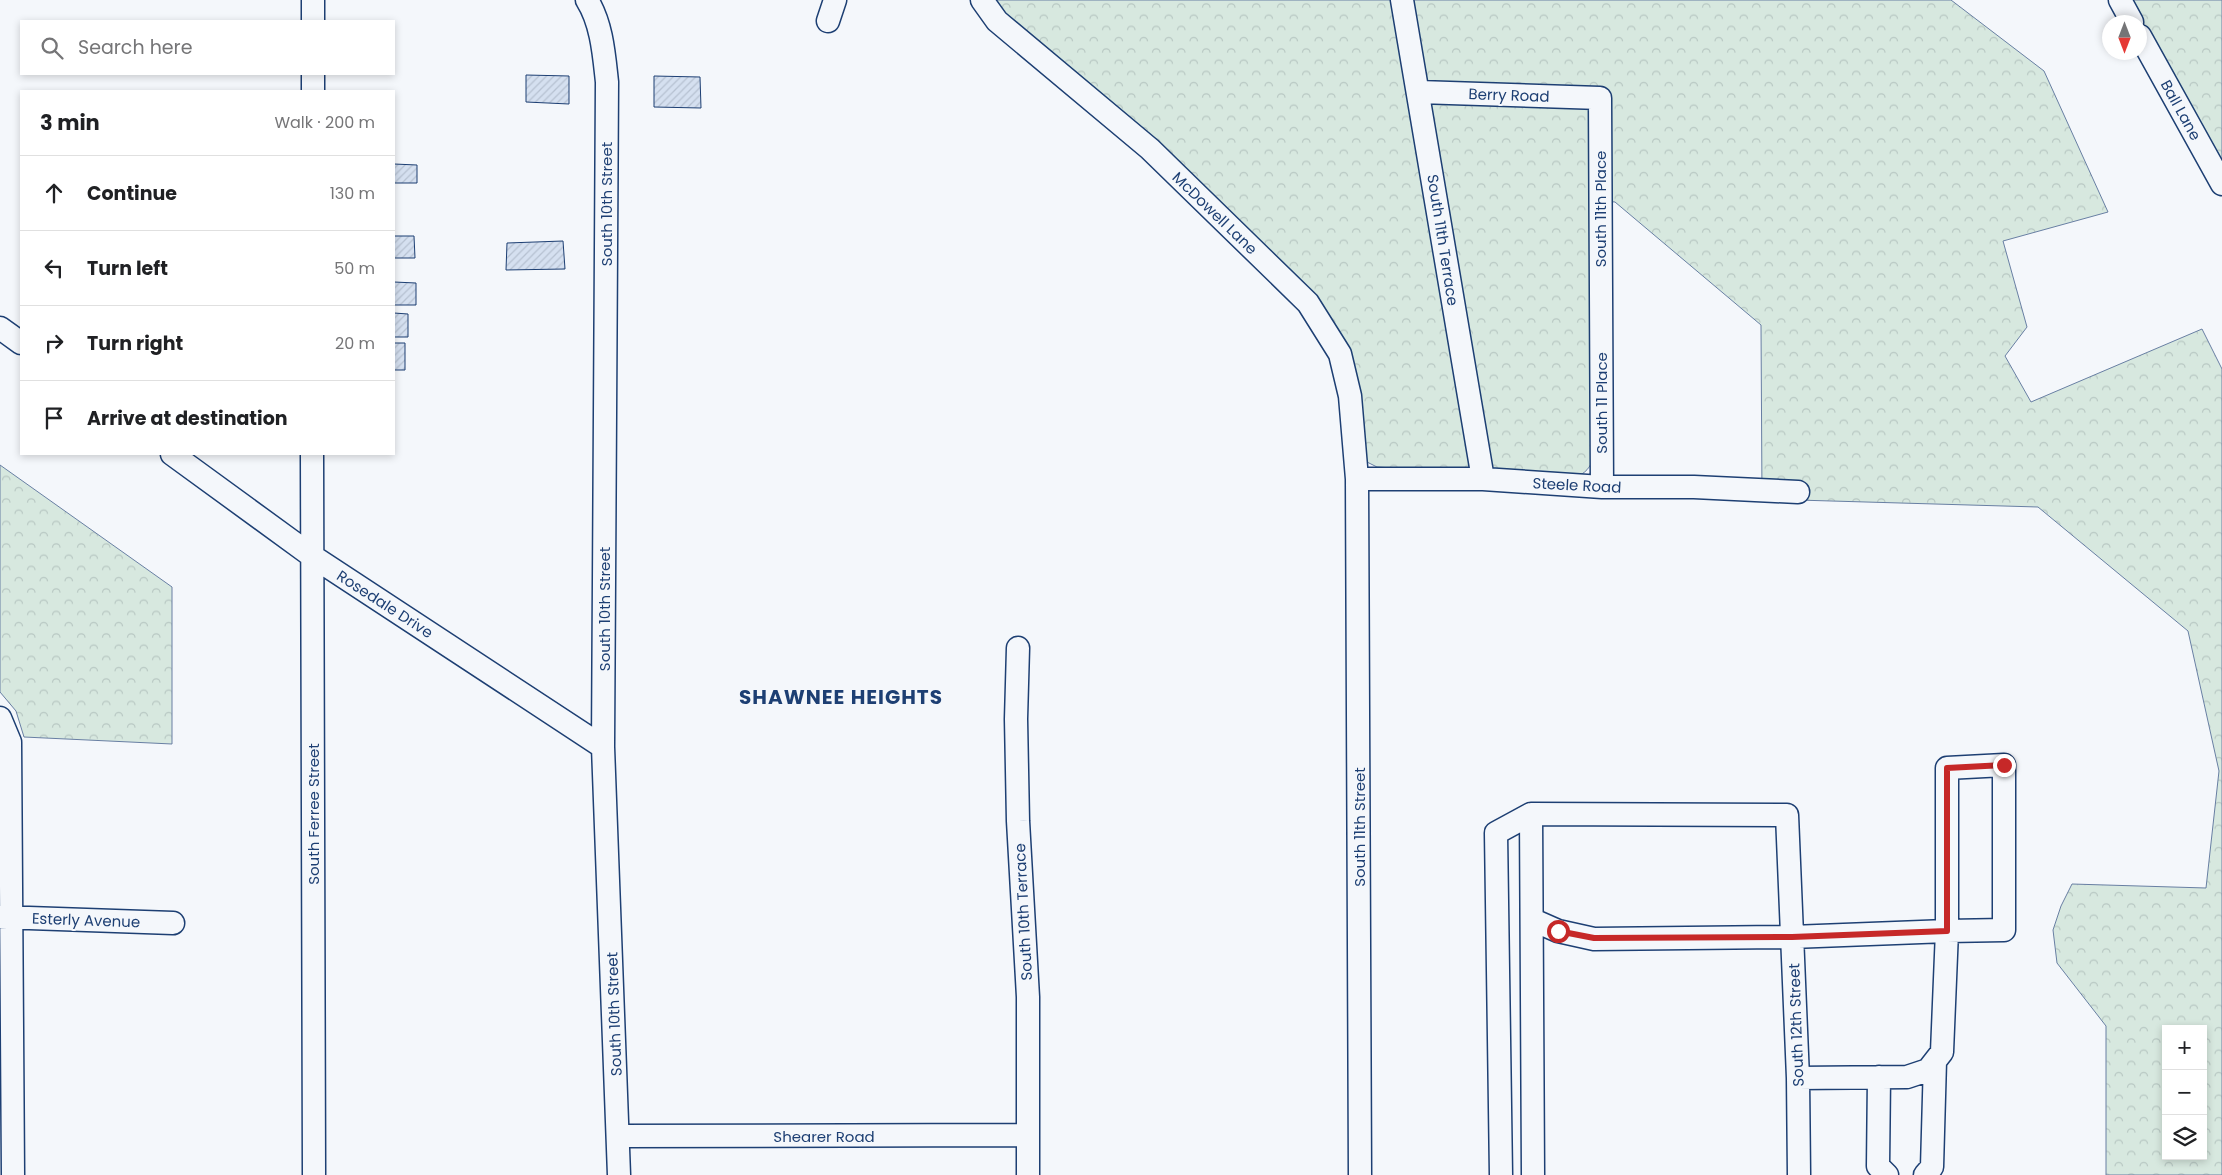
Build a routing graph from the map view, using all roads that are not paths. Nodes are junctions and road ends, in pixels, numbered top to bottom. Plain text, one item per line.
1 (313, 0) edge
2 (587, 0) edge
3 (982, 0) edge
4 (1402, 0) edge
5 (2120, 0) edge
6 (2128, 15) edge
7 (313, 20) edge
8 (2147, 49) edge
9 (313, 75) edge
10 (313, 90) edge
11 (1418, 92) junction
12 (1600, 98) joint
13 (2222, 184) edge
14 (1601, 320) joint
15 (0, 328) edge
16 (20, 342) edge
17 (173, 455) edge
18 (312, 455) edge
19 (1357, 479) junction
20 (1483, 479) junction
21 (1602, 487) junction
22 (1798, 492) dead end
23 (312, 556) junction
24 (1018, 648) dead end
25 (0, 718) edge
26 (603, 747) junction
27 (1532, 814) junction
28 (6, 917) edge
29 (1533, 920) junction
30 (173, 923) dead end
31 (1947, 931) junction
32 (1792, 937) junction
33 (1935, 1061) junction
34 (1879, 1077) junction
35 (1798, 1078) junction
36 (1028, 1135) junction
37 (619, 1136) junction
38 (13, 1175) edge
39 (314, 1175) edge
40 (619, 1175) edge
41 (1028, 1175) edge
42 (1360, 1175) edge
43 (1501, 1175) edge
44 (1533, 1175) edge
45 (1799, 1175) edge
46 (1887, 1175) edge
47 (1925, 1175) edge

1 - 7 street
2 - 26 street, South 10th Street
3 - 19 street, McDowell Lane
4 - 11 street, South 11th Terrace
5 - 6 street
8 - 13 street, Ball Lane
9 - 10 street
11 - 12 street, Berry Road
11 - 20 street, South 11th Terrace
12 - 14 street, South 11th Place
14 - 21 street, South 11 Place
15 - 16 street
17 - 23 street, Rosedale Drive
18 - 23 street, South Ferree Street
19 - 20 street, Steele Road
19 - 42 street, South 11th Street
20 - 21 street, Steele Road
21 - 22 street, Steele Road
23 - 26 street, Rosedale Drive
23 - 39 street, South Ferree Street
24 - 36 street, South 10th Terrace
25 - 28 street
26 - 37 street, South 10th Street
27 - 29 street
27 - 32 street, South 12th Street
27 - 43 street
28 - 30 street, Esterly Avenue
28 - 38 street
29 - 32 street
29 - 44 street
31 - 31 street
31 - 32 street
31 - 33 street
32 - 35 street, South 12th Street
33 - 34 street
33 - 47 street
34 - 35 street
34 - 46 street
35 - 45 street, South 12th Street
36 - 37 street, Shearer Road
36 - 41 street, South 10th Terrace
37 - 40 street, South 10th Street

